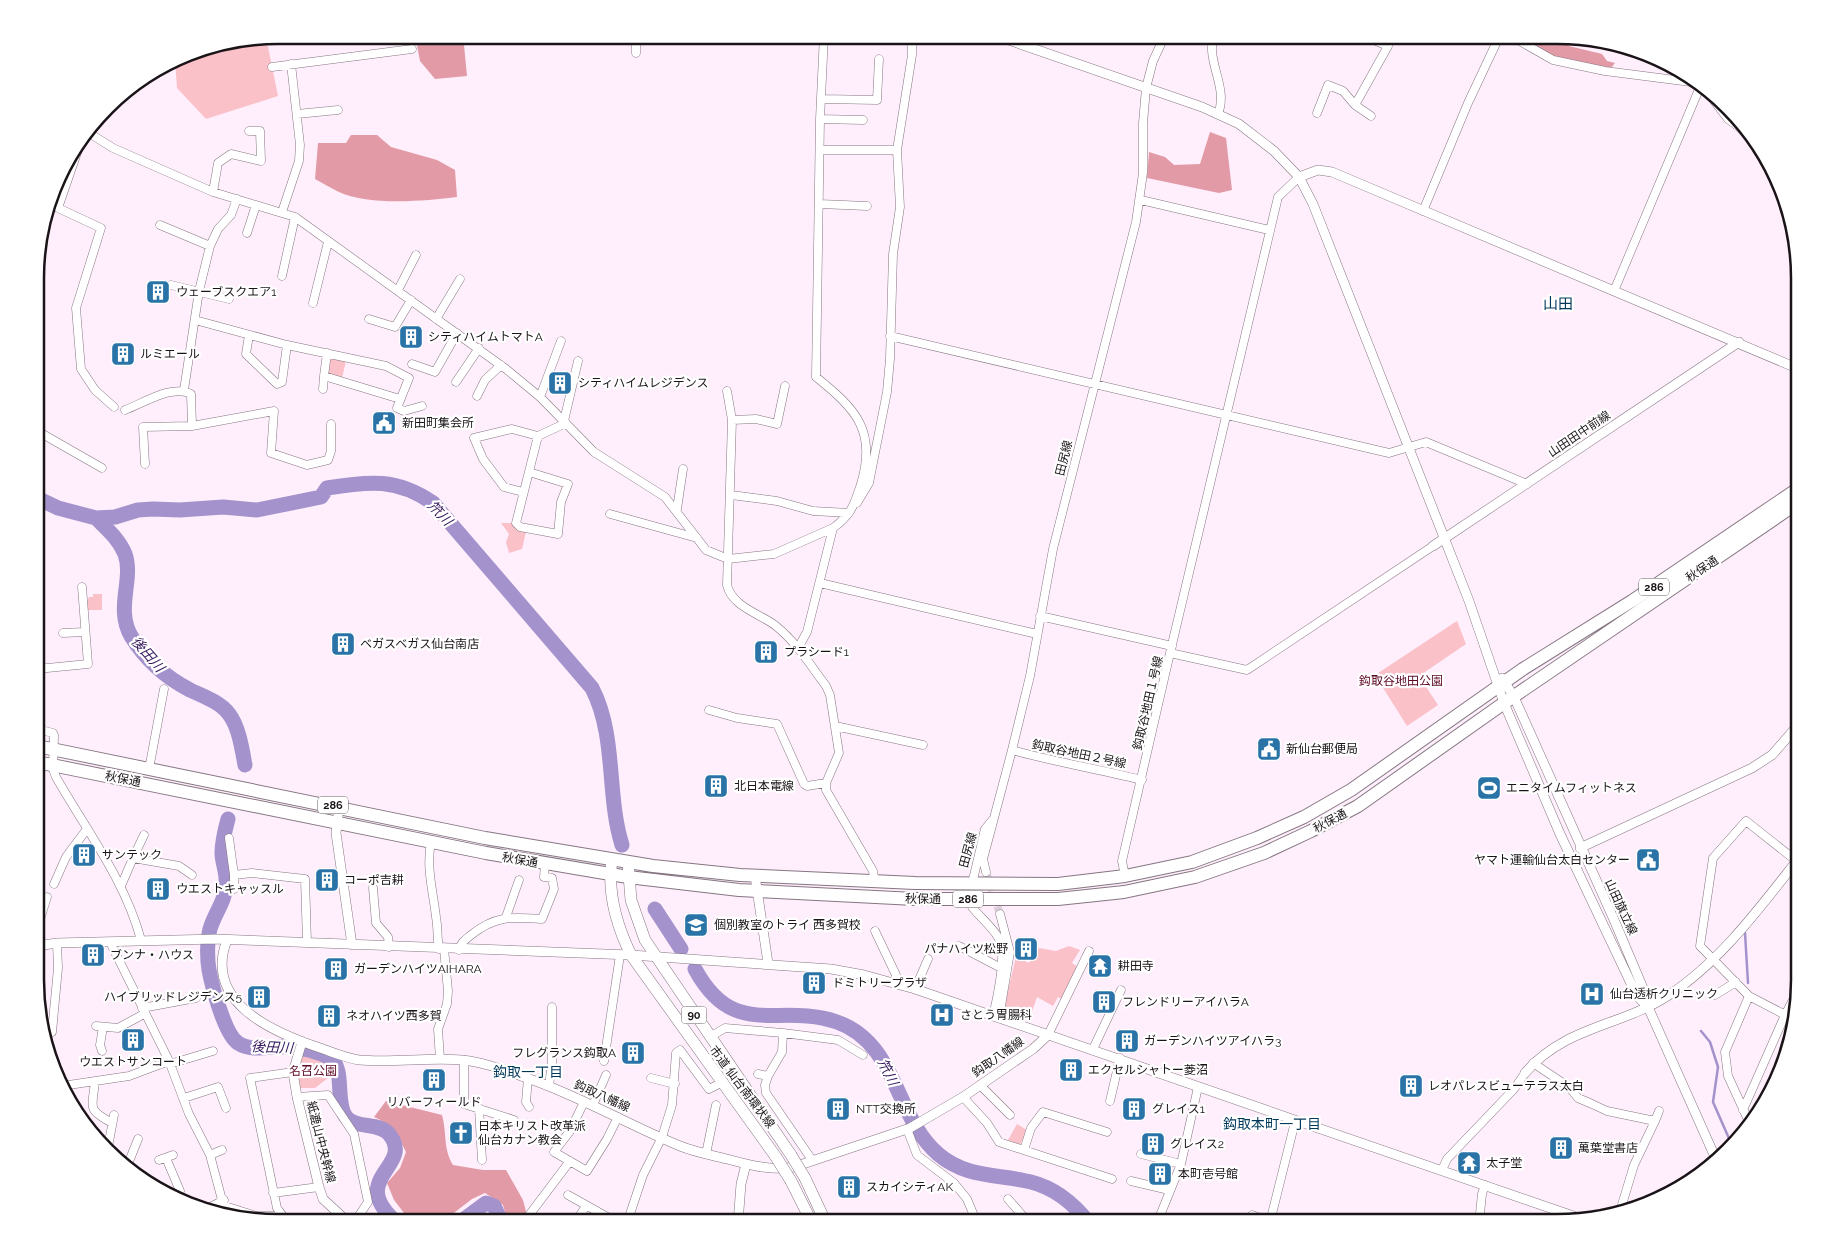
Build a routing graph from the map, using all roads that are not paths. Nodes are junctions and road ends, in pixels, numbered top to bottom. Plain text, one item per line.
1 (636, 44) edge
2 (824, 44) edge
3 (912, 44) edge
4 (1020, 44) edge
5 (1161, 44) edge
6 (1210, 44) edge
7 (1383, 44) edge
8 (1496, 44) edge
9 (1524, 44) edge
10 (412, 49) dead end
11 (636, 53) dead end
12 (879, 59) dead end
13 (291, 64) junction
14 (272, 67) dead end
15 (1682, 80) edge
16 (1146, 88) junction
17 (1698, 91) edge
18 (822, 99) junction
19 (1355, 105) junction
20 (338, 110) dead end
21 (1317, 113) dead end
22 (298, 114) junction
23 (1218, 114) junction
24 (1371, 116) dead end
25 (820, 119) junction
26 (862, 120) dead end
27 (249, 131) dead end
28 (92, 135) edge
29 (820, 150) junction
30 (897, 150) junction
31 (73, 165) edge
32 (1299, 177) junction
33 (213, 192) junction
34 (237, 200) junction
35 (1141, 200) junction
36 (820, 204) junction
37 (256, 205) junction
38 (867, 206) dead end
39 (1423, 211) junction
40 (282, 212) junction
41 (295, 217) junction
42 (160, 225) dead end
43 (1269, 230) junction
44 (247, 233) dead end
45 (328, 242) junction
46 (210, 246) junction
47 (416, 256) dead end
48 (282, 276) dead end
49 (460, 279) dead end
50 (171, 285) dead end
51 (398, 290) junction
52 (1614, 291) junction
53 (199, 292) junction
54 (229, 299) dead end
55 (411, 300) junction
56 (313, 303) dead end
57 (436, 319) junction
58 (196, 320) junction
59 (369, 320) dead end
60 (457, 333) junction
61 (249, 335) junction
62 (890, 336) junction
63 (561, 341) dead end
64 (1739, 342) junction
65 (287, 344) junction
66 (479, 348) junction
67 (326, 353) junction
68 (578, 362) dead end
69 (412, 364) dead end
70 (1791, 365) edge
71 (501, 366) junction
72 (324, 376) junction
73 (456, 382) dead end
74 (1094, 383) junction
75 (785, 386) dead end
76 (323, 389) dead end
77 (184, 390) junction
78 (727, 391) dead end
79 (477, 396) dead end
80 (540, 397) junction
81 (400, 399) junction
82 (422, 406) dead end
83 (114, 407) dead end
84 (125, 410) dead end
85 (1227, 414) junction
86 (732, 420) junction
87 (565, 422) junction
88 (331, 424) dead end
89 (192, 426) junction
90 (44, 435) edge
91 (538, 436) junction
92 (1408, 447) junction
93 (145, 464) dead end
94 (102, 468) dead end
95 (682, 469) dead end
96 (529, 472) junction
97 (1528, 484) junction
98 (523, 492) junction
99 (1791, 494) edge
100 (731, 495) junction
101 (677, 509) junction
102 (852, 510) junction
103 (1791, 510) edge
104 (610, 514) dead end
105 (833, 528) junction
106 (697, 538) junction
107 (1444, 539) junction
108 (1433, 546) joint
109 (728, 559) junction
110 (820, 583) junction
111 (82, 587) dead end
112 (1040, 616) junction
113 (86, 632) junction
114 (63, 633) dead end
115 (1038, 634) junction
116 (798, 648) junction
117 (1171, 649) junction
118 (44, 669) edge
119 (1503, 685) junction
120 (164, 689) dead end
121 (1509, 700) junction
122 (709, 710) dead end
123 (835, 726) junction
124 (44, 731) edge
125 (1791, 734) edge
126 (923, 746) dead end
127 (44, 747) edge
128 (53, 749) junction
129 (1012, 750) junction
130 (44, 763) edge
131 (53, 765) junction
132 (149, 769) junction
133 (1142, 780) junction
134 (826, 783) junction
135 (340, 807) junction
136 (994, 818) junction
137 (337, 822) junction
138 (87, 828) junction
139 (144, 835) dead end
140 (229, 838) dead end
141 (431, 842) junction
142 (1580, 848) junction
143 (1791, 855) edge
144 (132, 858) junction
145 (612, 860) junction
146 (628, 862) junction
147 (546, 864) junction
148 (1791, 870) edge
149 (986, 872) tunnel mouth
150 (192, 875) dead end
151 (234, 875) junction
152 (610, 875) junction
153 (754, 876) junction
154 (1125, 876) junction
155 (628, 877) junction
156 (519, 880) dead end
157 (874, 882) junction
158 (54, 884) dead end
159 (972, 884) junction
160 (121, 886) junction
161 (373, 888) dead end
162 (234, 889) dead end
163 (757, 891) junction
164 (47, 897) dead end
165 (972, 900) junction
166 (44, 906) edge
167 (1000, 914) tunnel mouth
168 (506, 918) junction
169 (875, 931) dead end
170 (141, 940) junction
171 (227, 940) junction
172 (57, 942) junction
173 (110, 942) junction
174 (307, 942) junction
175 (44, 945) edge
176 (352, 945) junction
177 (389, 946) junction
178 (960, 946) dead end
179 (441, 949) junction
180 (459, 950) junction
181 (1089, 951) dead end
182 (625, 955) junction
183 (654, 957) junction
184 (1713, 958) junction
185 (928, 959) dead end
186 (768, 963) junction
187 (1001, 968) junction
188 (1736, 982) junction
189 (896, 983) junction
190 (915, 989) junction
191 (1121, 990) dead end
192 (1715, 995) dead end
193 (1749, 996) junction
194 (196, 998) dead end
195 (552, 1007) dead end
196 (1648, 1007) junction
197 (1790, 1007) edge
198 (143, 1011) junction
199 (1785, 1015) junction
200 (996, 1017) junction
201 (1788, 1017) edge
202 (50, 1032) edge
203 (783, 1033) junction
204 (1048, 1035) junction
205 (711, 1039) junction
206 (691, 1041) junction
207 (301, 1044) junction
208 (1093, 1049) junction
209 (102, 1051) dead end
210 (213, 1052) dead end
211 (862, 1055) dead end
212 (1120, 1058) junction
213 (440, 1059) junction
214 (464, 1060) junction
215 (604, 1061) dead end
216 (170, 1063) junction
217 (1534, 1063) junction
218 (294, 1072) junction
219 (1524, 1073) joint
220 (758, 1074) dead end
221 (606, 1075) dead end
222 (768, 1076) junction
223 (528, 1078) junction
224 (650, 1078) dead end
225 (96, 1082) junction
226 (723, 1082) junction
227 (675, 1084) junction
228 (69, 1085) edge
229 (980, 1085) junction
230 (549, 1086) junction
231 (1198, 1087) junction
232 (297, 1097) junction
233 (963, 1097) junction
234 (184, 1098) junction
235 (1110, 1101) dead end
236 (588, 1103) junction
237 (716, 1105) dead end
238 (529, 1106) dead end
239 (226, 1108) dead end
240 (479, 1108) junction
241 (1743, 1110) junction
242 (1659, 1111) dead end
243 (1010, 1114) dead end
244 (618, 1117) junction
245 (1747, 1118) edge
246 (514, 1120) dead end
247 (1655, 1121) junction
248 (1295, 1122) junction
249 (909, 1128) junction
250 (1107, 1132) dead end
251 (662, 1137) junction
252 (138, 1138) dead end
253 (109, 1142) edge
254 (222, 1150) dead end
255 (1024, 1150) junction
256 (706, 1154) junction
257 (1141, 1154) dead end
258 (1714, 1154) edge
259 (210, 1155) junction
260 (166, 1158) dead end
261 (482, 1160) dead end
262 (812, 1160) junction
263 (129, 1161) edge
264 (570, 1161) junction
265 (746, 1164) junction
266 (1181, 1164) junction
267 (1442, 1170) junction
268 (1112, 1179) dead end
269 (1131, 1181) dead end
270 (1485, 1185) junction
271 (319, 1186) junction
272 (1169, 1190) junction
273 (179, 1192) edge
274 (273, 1193) junction
275 (568, 1195) dead end
276 (1008, 1199) dead end
277 (224, 1203) junction
278 (1621, 1205) edge
279 (216, 1206) edge
280 (586, 1206) junction
281 (225, 1208) edge
282 (240, 1211) edge
283 (280, 1214) edge
284 (340, 1214) edge
285 (360, 1214) edge
286 (530, 1214) dead end
287 (581, 1214) edge
288 (601, 1214) edge
289 (630, 1214) edge
290 (739, 1214) edge
291 (808, 1214) edge
292 (822, 1214) edge
293 (973, 1214) edge
294 (1021, 1214) edge
295 (1162, 1214) edge
296 (1274, 1214) edge
297 (1479, 1214) edge
298 (1568, 1214) edge

1 - 11 street
2 - 18 street
3 - 30 street
4 - 16 street, 山田旗立線
5 - 16 street, 田尻線
6 - 23 street
7 - 19 street
8 - 39 street
9 - 15 street
10 - 13 street
12 - 18 street
13 - 14 street
13 - 22 street
16 - 23 street, 山田旗立線
16 - 35 street, 田尻線
17 - 52 street
18 - 25 street
19 - 21 street
19 - 24 street
20 - 22 street
22 - 40 street
23 - 32 street, 山田旗立線
25 - 26 street
25 - 29 street
27 - 33 street
28 - 33 street
29 - 30 street
29 - 36 street
30 - 62 street
31 - 83 street
32 - 39 street
32 - 43 street
32 - 92 street, 山田旗立線
33 - 34 street
34 - 37 street
34 - 46 street
35 - 43 street
35 - 74 street, 田尻線
36 - 38 street
36 - 102 street
37 - 40 street
37 - 44 street
39 - 52 street
40 - 41 street
41 - 45 street
41 - 48 street
42 - 46 street
43 - 85 street
45 - 51 street
45 - 56 street
46 - 53 street
47 - 51 street
49 - 57 street
50 - 53 street
51 - 55 street
52 - 64 street
53 - 54 street
53 - 58 street
55 - 57 street
55 - 59 street
57 - 60 street
58 - 61 street
58 - 77 street
60 - 66 street
60 - 69 street
61 - 65 street
61 - 65 street
62 - 74 street
62 - 102 street
63 - 80 street
64 - 70 street
64 - 97 street, 山田田中前線
65 - 67 street
66 - 71 street
66 - 73 street
67 - 72 street
67 - 81 street
68 - 87 street
71 - 79 street
71 - 80 street
72 - 76 street
72 - 81 street
74 - 85 street
74 - 112 street, 田尻線
75 - 86 street
77 - 84 street
77 - 89 street
78 - 86 street
80 - 87 street
81 - 82 street
85 - 92 street
85 - 117 street
86 - 100 street
87 - 91 street
87 - 101 street
88 - 89 street
89 - 93 street
90 - 94 street
91 - 96 street
91 - 98 street
92 - 97 street
92 - 107 street, 山田旗立線
95 - 101 street
96 - 98 street
96 - 98 street
97 - 107 street, 山田田中前線
99 - 119 highway, 秋保通 / 286
100 - 102 street
100 - 109 street
101 - 106 street
102 - 105 street
103 - 121 highway, 秋保通 / 286
104 - 106 street
105 - 109 street
105 - 110 street
106 - 109 street
107 - 108 street, 山田田中前線
107 - 119 street, 山田旗立線
108 - 117 street, 鈎取谷地田１号線
109 - 116 street
110 - 115 street
110 - 116 street
111 - 113 street
112 - 115 street, 田尻線
112 - 117 street
113 - 114 street
113 - 118 street
115 - 129 street, 田尻線
116 - 123 street
117 - 133 street, 鈎取谷地田１号線
119 - 121 street, 山田旗立線
119 - 154 highway, 秋保通 / 286
120 - 132 street
121 - 142 street, 山田旗立線
121 - 165 highway, 秋保通 / 286
121 - 196 street, 山田旗立線
122 - 134 street
123 - 126 street
123 - 134 street
124 - 128 street
125 - 142 street
127 - 128 highway, 秋保通 / 286
128 - 131 street
128 - 132 highway, 秋保通 / 286
129 - 133 street, 鈎取谷地田２号線
129 - 136 street, 田尻線
130 - 131 highway, 秋保通 / 286
131 - 137 highway, 秋保通 / 286
131 - 138 street
132 - 135 highway, 秋保通 / 286
133 - 154 street, 鈎取谷地田１号線
134 - 157 street
135 - 137 street
135 - 145 highway, 秋保通 / 286
136 - 149 street
136 - 159 street, 田尻線
137 - 141 highway, 秋保通 / 286
137 - 176 street
138 - 158 street
138 - 160 street
139 - 144 street
140 - 151 street
141 - 147 highway, 秋保通 / 286
141 - 179 street
142 - 196 street, 山田旗立線
143 - 184 street
144 - 150 street
144 - 160 street
145 - 146 highway, 秋保通 / 286
145 - 152 main road, 市道 仙台南環状線 / 90
146 - 153 highway, 秋保通 / 286
146 - 155 main road, 市道 仙台南環状線 / 90
147 - 152 highway, 秋保通 / 286
147 - 168 street
148 - 184 street
151 - 162 street
151 - 174 street
152 - 155 highway, 秋保通 / 286
152 - 182 main road, 市道 仙台南環状線 / 90
153 - 157 highway, 秋保通 / 286
153 - 163 street
154 - 159 highway, 秋保通 / 286
155 - 163 highway, 秋保通 / 286
155 - 183 main road, 市道 仙台南環状線 / 90
156 - 168 street
157 - 159 highway, 秋保通 / 286
160 - 170 street
161 - 177 street
163 - 165 highway, 秋保通 / 286
163 - 186 street
164 - 166 street
165 - 187 street
167 - 200 street
168 - 180 street
169 - 189 street
170 - 171 street
170 - 173 street
171 - 174 street
171 - 207 street, 鈎取八幡線
172 - 173 street
172 - 175 street
172 - 202 street
173 - 198 street
174 - 176 street
176 - 177 street
177 - 179 street
178 - 187 street
179 - 180 street
179 - 213 street
180 - 182 street
181 - 204 street
182 - 183 street
182 - 206 main road, 市道 仙台南環状線 / 90
182 - 215 street
183 - 186 street
183 - 205 main road, 市道 仙台南環状線 / 90
184 - 188 street
184 - 196 street
185 - 190 street
186 - 189 street
187 - 200 street
188 - 192 street
188 - 193 street
189 - 190 street
190 - 200 street
191 - 208 street
193 - 199 street
193 - 241 street
194 - 198 street
195 - 230 street
196 - 217 street
196 - 258 street, 山田旗立線
197 - 199 street
198 - 209 street
198 - 216 street
199 - 201 street
199 - 241 street
200 - 204 street
203 - 205 street
203 - 211 street
203 - 222 street
204 - 208 street
204 - 229 street, 鈎取八幡線
205 - 206 street
205 - 292 main road, 市道 仙台南環状線 / 90, bridge
206 - 226 main road, 市道 仙台南環状線 / 90
207 - 213 street, 鈎取八幡線
207 - 218 street, 紙漉山中央幹線
208 - 212 street
210 - 216 street
212 - 231 street
212 - 235 street
213 - 214 street, 鈎取八幡線
214 - 223 street, 鈎取八幡線
214 - 240 street
216 - 225 street
216 - 234 street
217 - 219 street
217 - 247 street
218 - 232 street, 紙漉山中央幹線
218 - 274 street
219 - 267 street
220 - 222 street
221 - 236 street
222 - 262 street
223 - 230 street, 鈎取八幡線
223 - 238 street
224 - 227 street
225 - 228 street
225 - 253 street
226 - 227 street
226 - 291 main road, 市道 仙台南環状線 / 90, bridge
227 - 251 street
229 - 233 street, 鈎取八幡線
229 - 243 street
230 - 236 street, 鈎取八幡線
231 - 248 street
231 - 266 street
232 - 271 street, 紙漉山中央幹線
232 - 285 street
233 - 249 street, 鈎取八幡線
233 - 255 street
234 - 239 street
234 - 259 street
236 - 244 street, 鈎取八幡線
236 - 264 street
237 - 256 street
240 - 246 street
240 - 261 street
241 - 245 street
242 - 247 street
244 - 251 street, 鈎取八幡線
244 - 264 street
247 - 278 street
248 - 267 street
248 - 296 street
249 - 262 street, 鈎取八幡線
249 - 293 street
250 - 255 street
251 - 256 street, 鈎取八幡線
251 - 289 street
252 - 263 street
254 - 259 street
255 - 268 street
256 - 265 street, 鈎取八幡線
257 - 266 street
259 - 277 street
260 - 273 street
262 - 265 street, 鈎取八幡線
264 - 286 street
265 - 290 street
266 - 272 street
267 - 270 street
269 - 272 street
270 - 297 street
270 - 298 street
271 - 274 street
271 - 284 street, 紙漉山中央幹線
272 - 295 street
274 - 283 street
275 - 280 street
276 - 294 street
277 - 279 street
277 - 281 street
277 - 282 street
280 - 287 street
280 - 288 street

